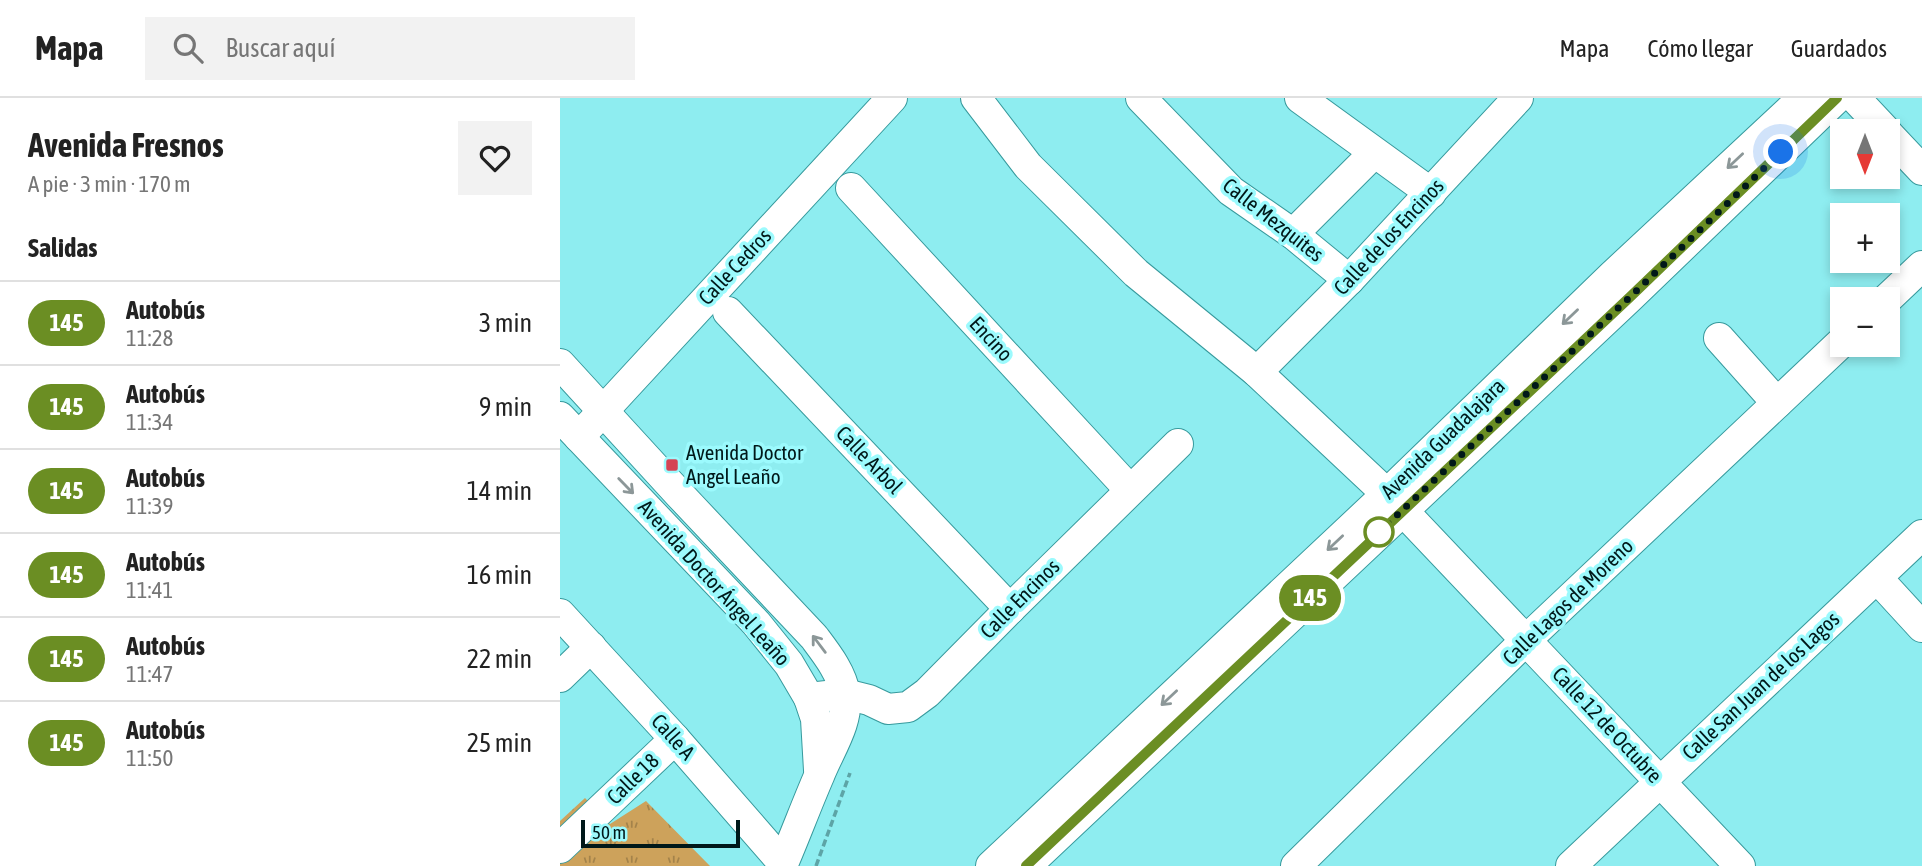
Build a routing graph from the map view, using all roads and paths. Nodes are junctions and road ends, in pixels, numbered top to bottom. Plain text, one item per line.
1 (976, 98) edge
2 (1141, 98) edge
3 (1300, 98) edge
4 (1803, 98) edge
5 (1837, 98) edge
6 (1855, 98) edge
7 (884, 101) edge
8 (1509, 101) edge
9 (1874, 119) edge
10 (1900, 147) edge
11 (1374, 153) junction
12 (1922, 170) edge
13 (851, 188) dead end
14 (1432, 193) junction
15 (1293, 234) junction
16 (1922, 266) edge
17 (1349, 280) junction
18 (1899, 287) edge
19 (728, 312) dead end
20 (1718, 338) dead end
21 (1830, 353) edge
22 (560, 364) edge
23 (1257, 372) junction
24 (1777, 403) junction
25 (604, 411) junction
26 (569, 427) edge
27 (1178, 444) dead end
28 (1130, 490) junction
29 (1395, 502) junction
30 (1922, 535) edge
31 (1877, 578) junction
32 (1010, 609) junction
33 (560, 614) edge
34 (1922, 627) edge
35 (1527, 640) junction
36 (591, 647) junction
37 (560, 677) edge
38 (845, 694) junction
39 (809, 698) junction
40 (675, 739) junction
41 (819, 774) junction
42 (1659, 781) junction
43 (560, 848) edge
44 (783, 865) edge
45 (990, 866) edge
46 (1026, 866) edge
47 (1296, 866) edge
48 (1571, 866) edge
49 (1740, 866) edge

1 - 23 street, Calle 12 de Octubre
2 - 15 street, Calle Mezquites
3 - 11 street
4 -> 29 street, Avenida Guadalajara
5 - 29 street, Avenida Guadalajara
6 - 9 street
7 - 25 street, Calle Cedros
8 - 14 street, Calle de los Encinos
10 - 12 street
11 - 14 street
11 - 15 street
13 - 28 street, Encino
14 - 17 street, Calle de los Encinos
15 - 17 street, Calle Mezquites
16 - 18 street
17 - 23 street, Calle de los Encinos
19 - 32 street, Calle Arbol
20 - 24 street
21 - 24 street, Calle Lagos de Moreno
22 - 25 street, Avenida Doctor Ángel Leaño
23 - 29 street, Calle 12 de Octubre
24 - 35 street, Calle Lagos de Moreno
25 - 26 street, Calle Cedros
38 -> 25 street, Avenida Doctor Ángel Leaño
26 -> 39 street, Avenida Doctor Ángel Leaño
27 - 28 street, Calle Encinos
28 - 32 street, Calle Encinos
29 - 35 street, Calle 12 de Octubre
29 -> 45 street, Avenida Guadalajara
29 - 46 street, Avenida Guadalajara
30 - 31 street, Calle San Juan de los Lagos
31 - 34 street
31 - 42 street, Calle San Juan de los Lagos
32 - 38 street, Calle Encinos
33 - 36 street, Calle A
35 - 42 street, Calle 12 de Octubre
35 - 47 street, Calle Lagos de Moreno
36 - 37 street
36 - 40 street, Calle A
38 - 39 street
38 - 41 street, Avenida Doctor Ángel Leaño
39 - 41 street, Avenida Doctor Ángel Leaño
40 - 43 street, Calle 18
40 - 44 street, Calle A
41 - 44 street, Avenida Doctor Ángel Leaño
42 - 48 street, Calle San Juan de los Lagos
42 - 49 street, Calle 12 de Octubre

